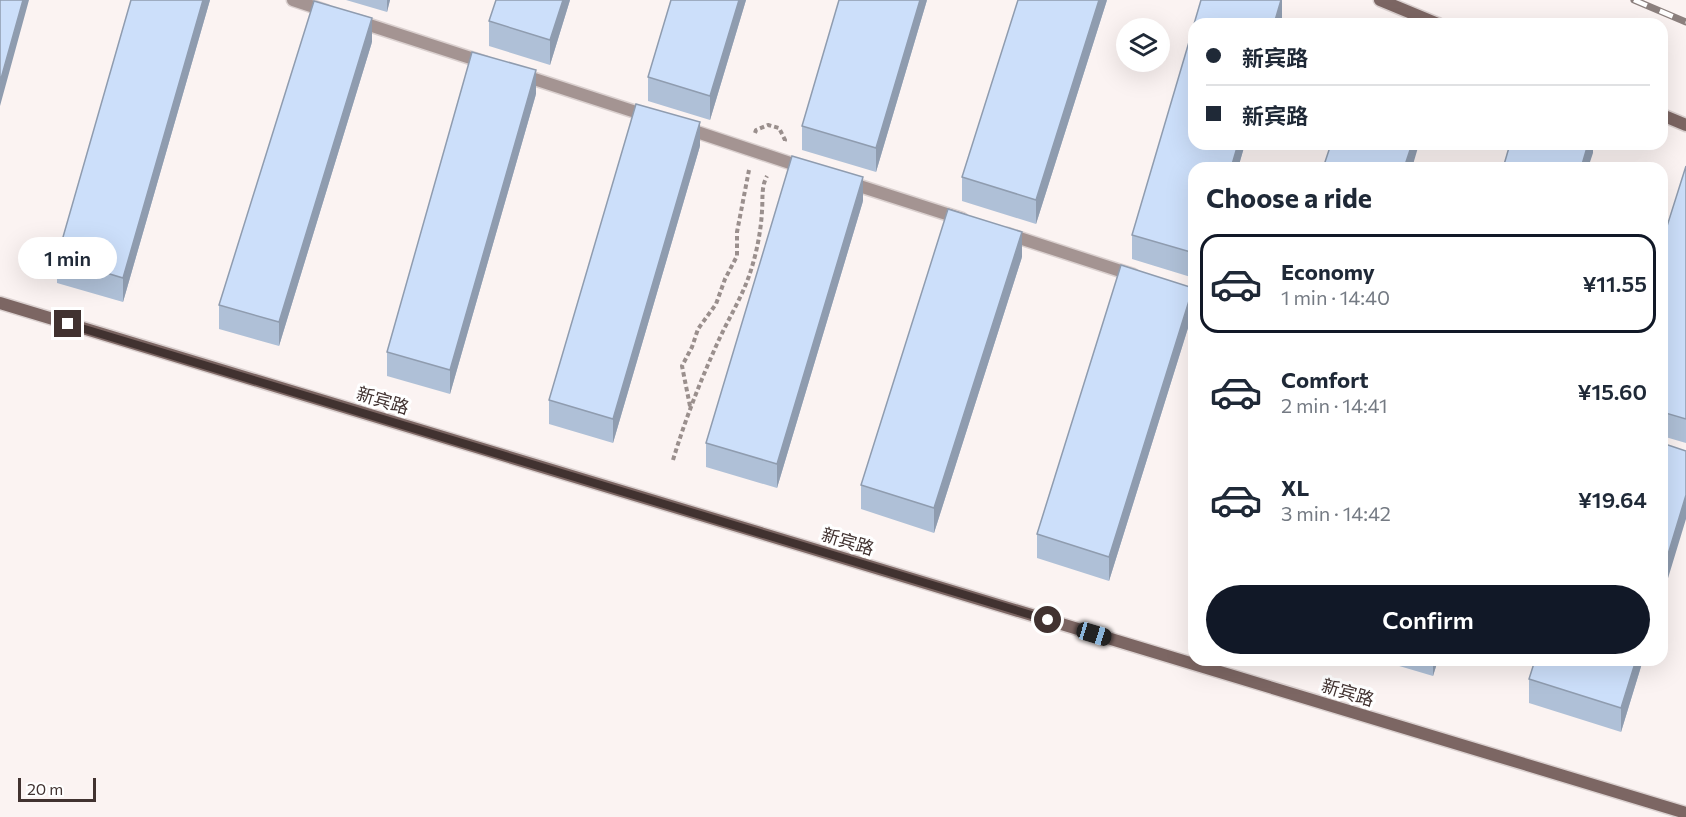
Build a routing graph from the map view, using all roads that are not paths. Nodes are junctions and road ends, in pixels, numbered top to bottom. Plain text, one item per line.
1 (293, 0) edge
2 (1380, 0) edge
3 (1424, 18) edge
4 (1668, 118) edge
5 (1686, 125) edge
6 (1149, 280) edge
7 (0, 303) edge
8 (1188, 662) edge
9 (1200, 666) edge
10 (1686, 813) edge

1 - 6 street
2 - 3 street
4 - 5 street
7 - 8 street, 新宾路
9 - 10 street, 新宾路

